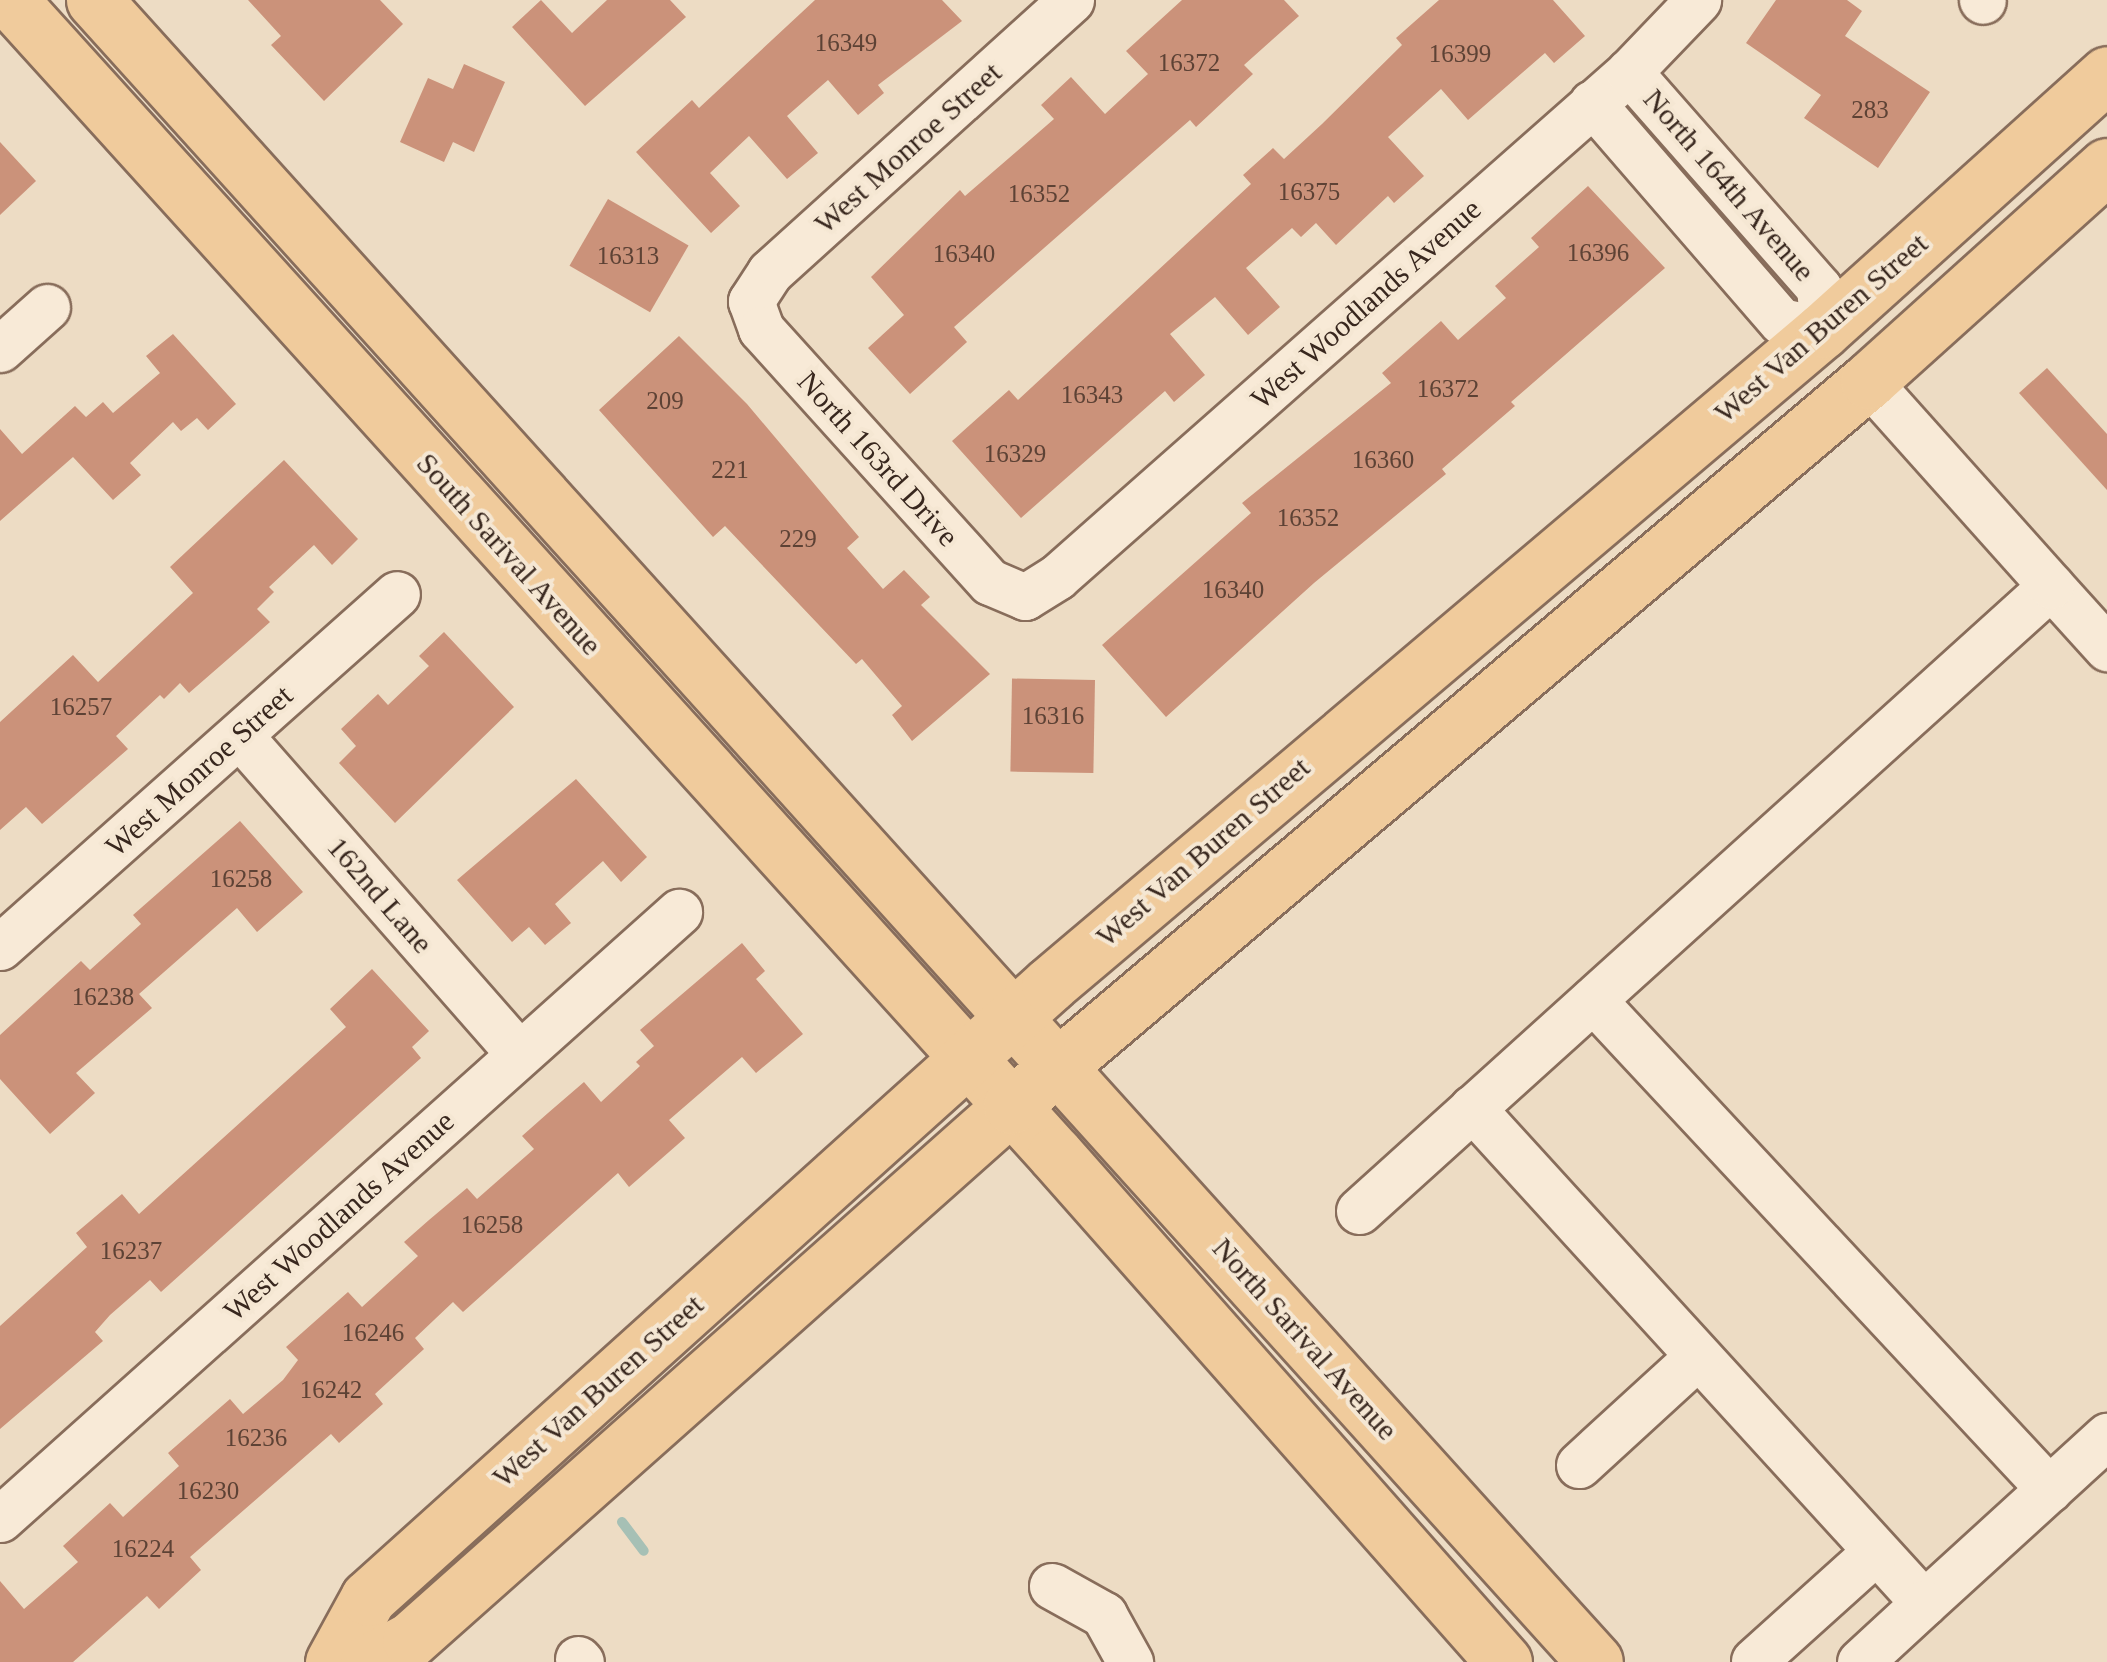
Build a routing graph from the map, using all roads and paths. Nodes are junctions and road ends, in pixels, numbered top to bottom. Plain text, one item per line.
1 (10, 0) edge
2 (94, 0) edge
3 (1071, 0) edge
4 (1698, 0) edge
5 (1629, 72) junction
6 (2107, 74) edge
7 (1592, 103) junction
8 (2107, 166) edge
9 (751, 301) joint
10 (47, 307) dead end
11 (1823, 330) junction
12 (0, 349) edge
13 (1868, 380) junction
14 (2051, 586) junction
15 (397, 594) dead end
16 (1024, 597) joint
17 (2107, 648) edge
18 (240, 736) junction
19 (679, 912) dead end
20 (0, 948) edge
21 (1593, 1000) junction
22 (1014, 1016) junction
23 (520, 1054) junction
24 (968, 1060) junction
25 (1058, 1064) junction
26 (1010, 1106) junction
27 (1472, 1108) junction
28 (1359, 1211) dead end
29 (1698, 1356) junction
30 (2107, 1436) edge
31 (1580, 1466) dead end
32 (2049, 1489) junction
33 (0, 1520) edge
34 (1876, 1551) junction
35 (1052, 1586) dead end
36 (1924, 1604) junction
37 (1754, 1661) edge
38 (332, 1662) edge
39 (368, 1662) edge
40 (1130, 1662) edge
41 (1504, 1662) edge
42 (1595, 1662) edge
43 (1860, 1662) edge

1 - 24 main road, South Sarival Avenue
2 - 22 main road
3 - 9 street, West Monroe Street
4 - 5 street, West Woodlands Avenue
5 - 7 street, West Woodlands Avenue
5 - 11 street, North 164th Avenue
6 - 11 main road, West Van Buren Street
7 - 11 street, North 164th Avenue
7 - 16 street, West Woodlands Avenue
8 - 13 main road, West Van Buren Street
9 - 16 street, North 163rd Drive
10 - 12 street
11 - 13 main road
11 - 22 main road, West Van Buren Street
13 - 14 street
13 - 25 main road, West Van Buren Street
14 - 17 street
14 - 21 street
15 - 18 street, West Monroe Street
18 - 20 street, West Monroe Street
18 - 23 street, 162nd Lane
19 - 23 street, West Woodlands Avenue
21 - 27 street
21 - 32 street
22 - 24 main road, West Van Buren Street
22 - 25 main road, North Sarival Avenue
23 - 33 street, West Woodlands Avenue
24 - 26 main road, South Sarival Avenue
24 - 38 main road, West Van Buren Street
25 - 26 main road, West Van Buren Street
25 - 42 main road, North Sarival Avenue
26 - 39 main road, West Van Buren Street
26 - 41 main road
27 - 28 street
27 - 29 street
29 - 31 street
29 - 34 street
30 - 32 street
32 - 36 street
34 - 36 street
34 - 37 street
35 - 40 street
36 - 43 street

